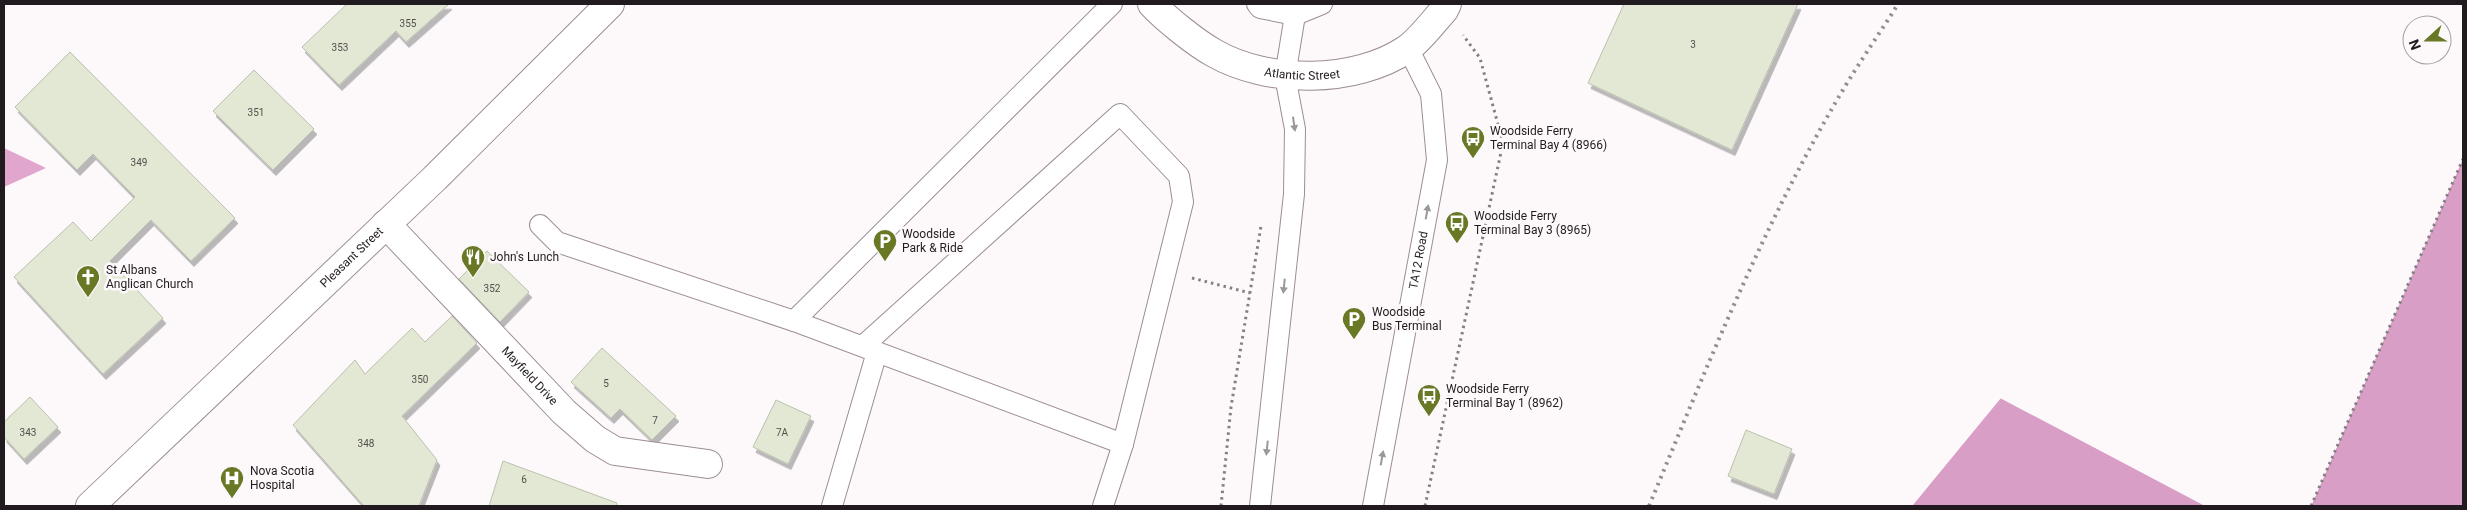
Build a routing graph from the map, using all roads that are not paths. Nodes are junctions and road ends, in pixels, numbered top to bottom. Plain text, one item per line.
1 (610, 4) edge
2 (1112, 4) edge
3 (1152, 4) edge
4 (1257, 4) edge
5 (1322, 4) edge
6 (1446, 7) edge
7 (1295, 15) junction
8 (1408, 48) junction
9 (1285, 76) junction
10 (386, 224) junction
11 (540, 224) dead end
12 (794, 321) junction
13 (870, 349) junction
14 (1123, 444) junction
15 (708, 464) dead end
16 (90, 506) edge
17 (832, 506) edge
18 (1103, 506) edge
19 (1260, 506) edge
20 (1373, 506) edge

1 - 10 street, Pleasant Street
2 - 12 lane
3 - 9 street, Atlantic Street
4 - 7 lane
5 - 7 lane
6 - 8 street, Atlantic Street
7 - 9 lane
8 - 9 street, Atlantic Street
20 -> 8 lane, TA12 Road
9 -> 19 lane
10 - 15 street, Mayfield Drive
10 - 16 street, Pleasant Street
11 - 12 lane
12 - 13 lane
13 - 14 lane
13 - 14 lane
13 - 17 lane
14 - 18 lane

